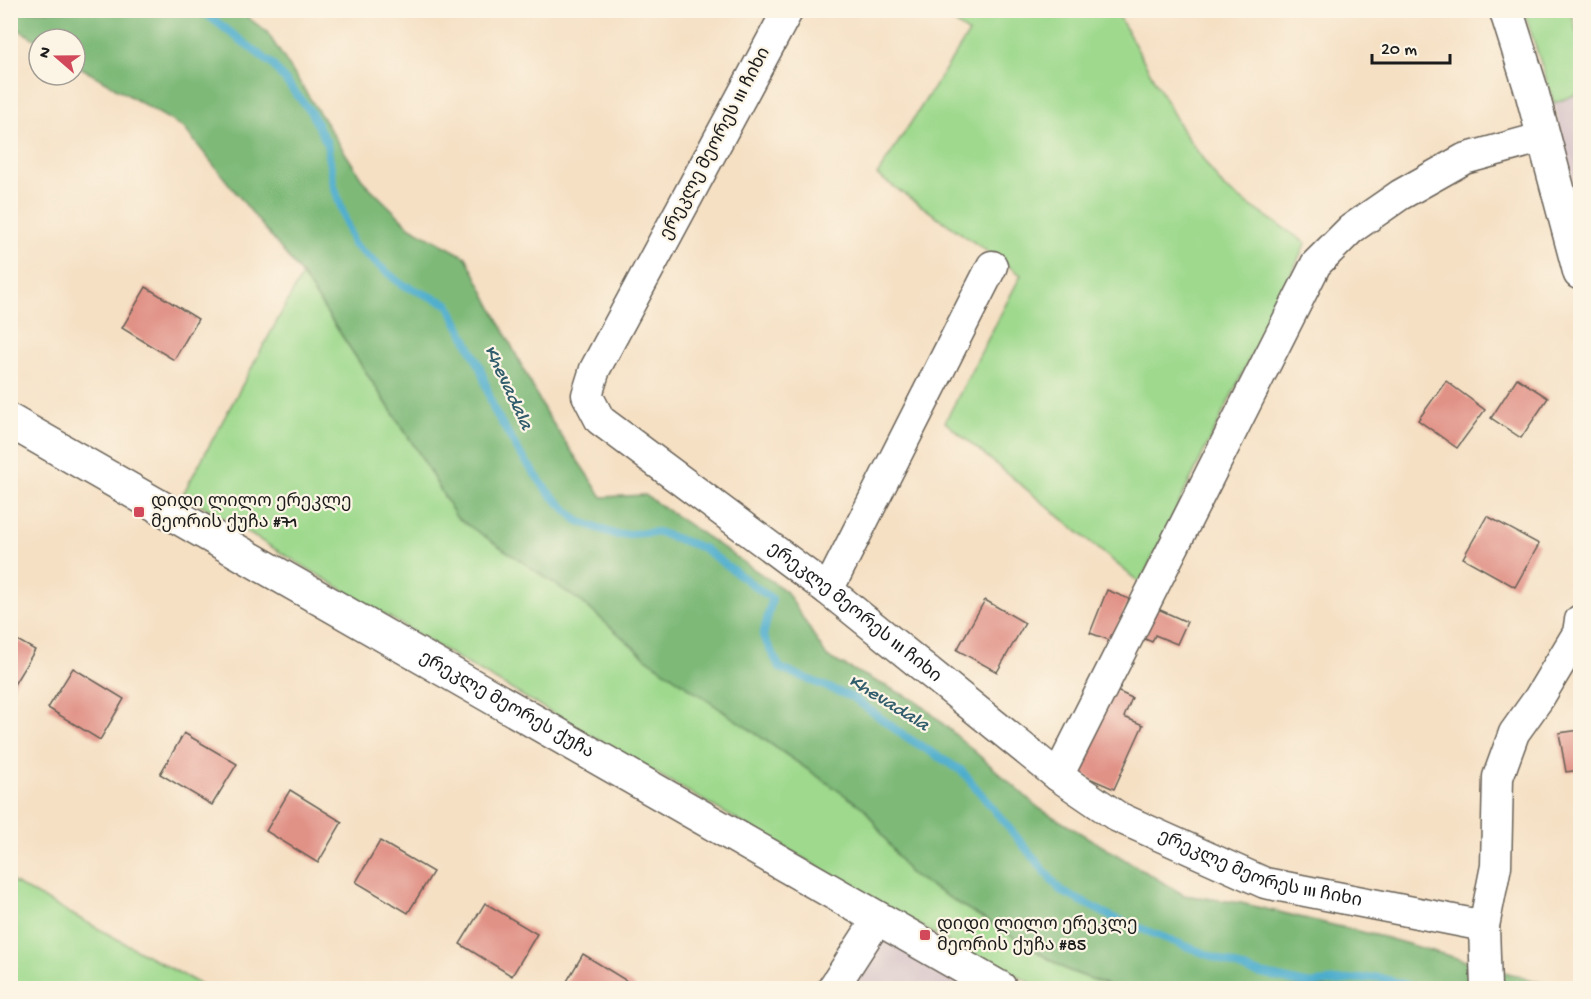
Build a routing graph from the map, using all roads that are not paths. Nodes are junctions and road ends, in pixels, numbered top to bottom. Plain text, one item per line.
1 (788, 10) edge
2 (1506, 10) edge
3 (1544, 137) junction
4 (992, 266) dead end
5 (1581, 273) edge
6 (10, 422) edge
7 (828, 590) junction
8 (1581, 620) edge
9 (1058, 776) junction
10 (877, 920) junction
11 (1484, 926) junction
12 (834, 988) edge
13 (1000, 988) edge
14 (1486, 988) edge

1 - 7 street, ერეკლე მეორეს III ჩიხი
2 - 3 street
3 - 5 street
3 - 9 street
4 - 7 street
6 - 10 street, ერეკლე მეორეს ქუჩა
7 - 9 street, ერეკლე მეორეს III ჩიხი
8 - 11 street
9 - 11 street, ერეკლე მეორეს III ჩიხი
10 - 12 street
10 - 13 street, ერეკლე მეორეს ქუჩა
11 - 14 street

